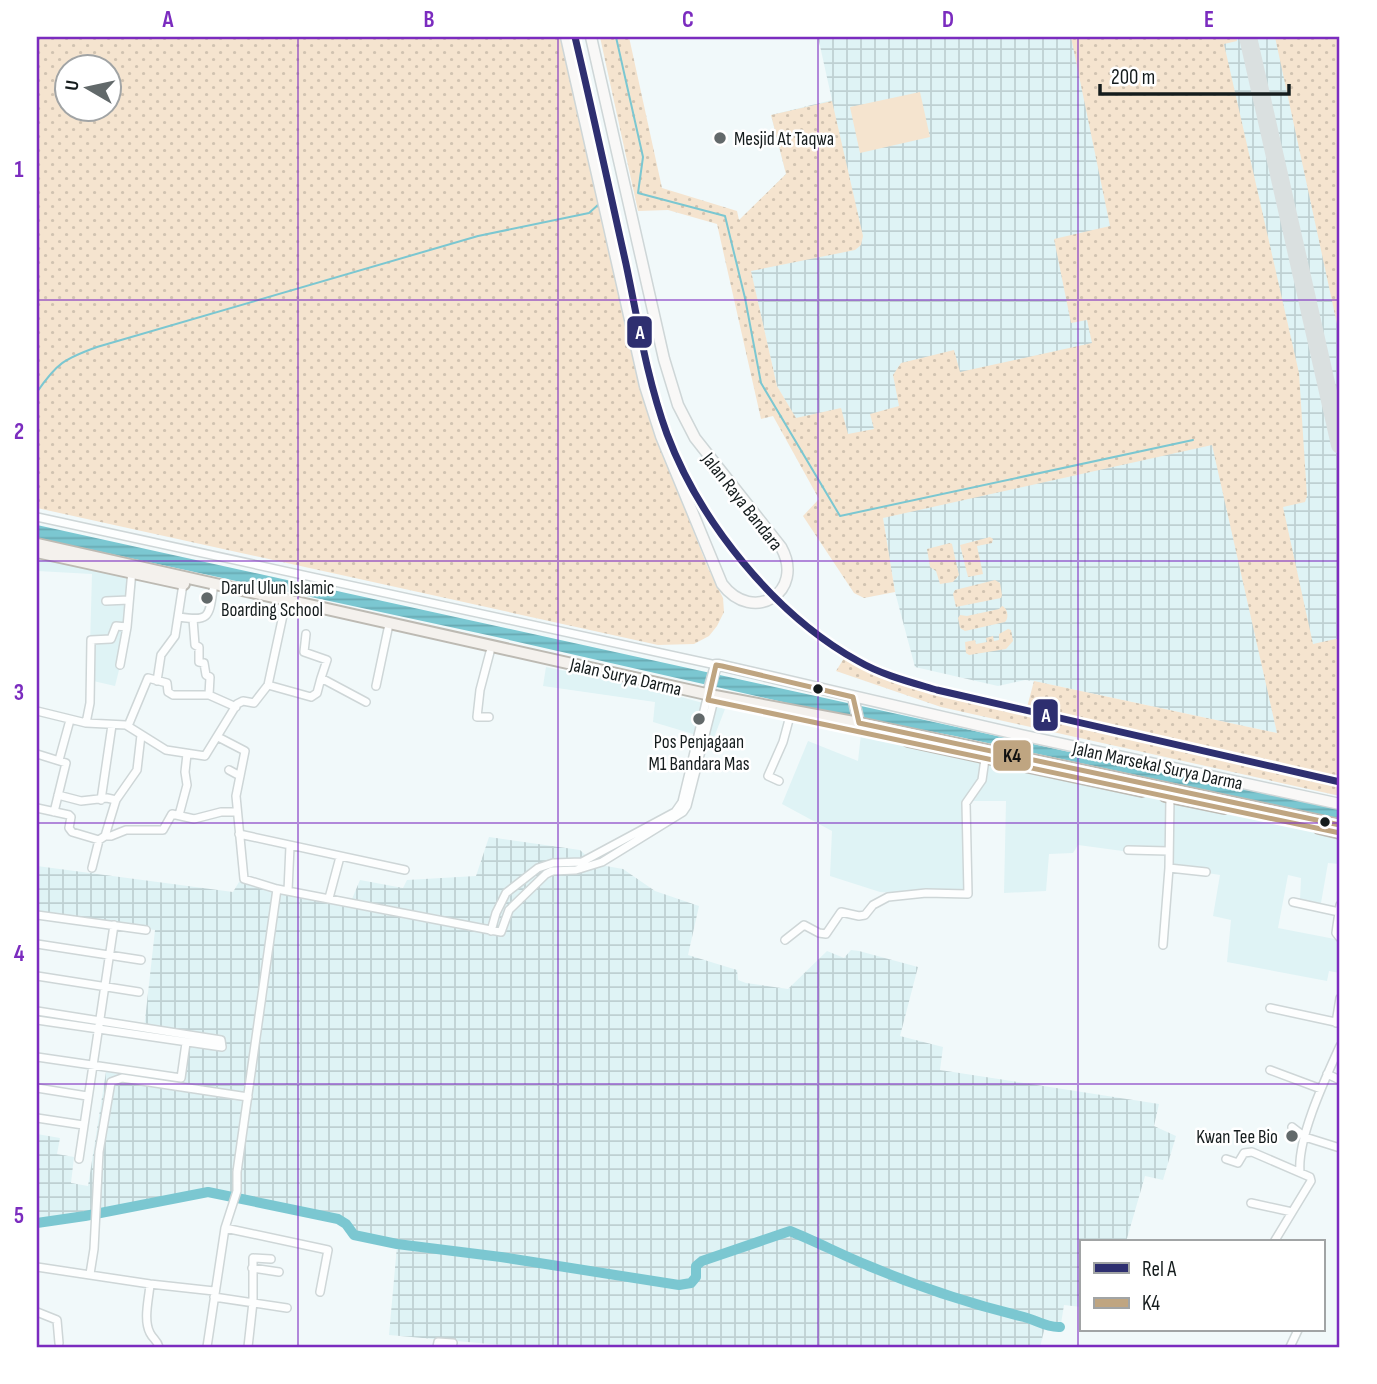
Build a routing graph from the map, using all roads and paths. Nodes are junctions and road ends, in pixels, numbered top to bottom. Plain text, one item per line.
1 (566, 37) edge
2 (591, 37) edge
3 (37, 517) edge
4 (37, 544) edge
5 (37, 552) edge
6 (132, 570) junction
7 (183, 584) junction
8 (213, 590) junction
9 (129, 600) junction
10 (106, 601) dead end
11 (285, 606) junction
12 (179, 617) junction
13 (193, 619) junction
14 (127, 627) junction
15 (388, 629) junction
16 (306, 634) dead end
17 (490, 652) junction
18 (120, 665) dead end
19 (715, 668) junction
20 (321, 678) junction
21 (157, 681) junction
22 (268, 685) junction
23 (376, 686) dead end
24 (209, 695) junction
25 (711, 695) junction
26 (854, 699) junction
27 (366, 702) dead end
28 (236, 707) junction
29 (37, 711) edge
30 (790, 716) junction
31 (489, 717) dead end
32 (70, 720) junction
33 (859, 722) junction
34 (86, 723) junction
35 (112, 725) junction
36 (128, 726) junction
37 (141, 735) junction
38 (218, 737) junction
39 (37, 754) edge
40 (187, 754) junction
41 (985, 759) junction
42 (59, 760) junction
43 (229, 770) dead end
44 (240, 776) junction
45 (779, 781) dead end
46 (58, 795) junction
47 (1170, 797) junction
48 (101, 800) junction
49 (116, 800) junction
50 (1340, 804) edge
51 (37, 808) edge
52 (54, 811) junction
53 (236, 812) junction
54 (179, 815) junction
55 (1340, 825) edge
56 (1340, 833) edge
57 (239, 834) junction
58 (102, 838) junction
59 (290, 846) junction
60 (1128, 850) dead end
61 (1168, 851) junction
62 (340, 857) junction
63 (92, 868) dead end
64 (1169, 868) junction
65 (405, 870) dead end
66 (1206, 872) dead end
67 (277, 889) junction
68 (288, 891) junction
69 (329, 898) junction
70 (1293, 902) dead end
71 (1340, 908) edge
72 (37, 915) edge
73 (114, 926) junction
74 (146, 930) dead end
75 (491, 930) junction
76 (1340, 938) edge
77 (785, 940) dead end
78 (37, 944) edge
79 (1163, 945) dead end
80 (110, 955) junction
81 (141, 960) dead end
82 (37, 976) edge
83 (106, 986) junction
84 (139, 992) dead end
85 (1340, 998) edge
86 (1270, 1008) dead end
87 (37, 1012) edge
88 (37, 1020) edge
89 (1338, 1023) edge
90 (100, 1025) junction
91 (1340, 1031) edge
92 (186, 1043) junction
93 (1340, 1046) edge
94 (37, 1056) edge
95 (93, 1065) junction
96 (1270, 1070) dead end
97 (1327, 1074) junction
98 (1340, 1080) edge
99 (37, 1088) edge
100 (1321, 1089) junction
101 (88, 1096) junction
102 (247, 1097) junction
103 (37, 1118) edge
104 (83, 1125) junction
105 (1292, 1126) dead end
106 (1305, 1137) junction
107 (1340, 1148) edge
108 (79, 1158) dead end
109 (1226, 1159) dead end
110 (1300, 1171) junction
111 (1251, 1203) dead end
112 (1292, 1212) junction
113 (225, 1228) junction
114 (1275, 1240) edge
115 (271, 1259) dead end
116 (37, 1267) edge
117 (252, 1268) junction
118 (279, 1272) dead end
119 (90, 1274) junction
120 (150, 1284) junction
121 (320, 1292) dead end
122 (214, 1294) junction
123 (253, 1302) junction
124 (38, 1303) edge
125 (287, 1308) dead end
126 (37, 1312) edge
127 (59, 1343) dead end
128 (453, 1343) dead end
129 (159, 1347) edge
130 (206, 1347) edge
131 (248, 1347) edge
132 (437, 1347) edge

1 - 2 street, Jalan Raya Bandara
3 - 19 street
4 - 6 main road, Jalan Surya Darma
5 - 6 main road, Jalan Surya Darma
6 - 7 main road, Jalan Surya Darma
6 - 9 street
6 - 25 main road, Jalan Surya Darma
7 - 8 main road, Jalan Surya Darma
7 - 12 street
8 - 11 main road, Jalan Surya Darma
8 - 13 street
9 - 10 street
9 - 14 street
11 - 15 main road, Jalan Surya Darma
11 - 22 street
12 - 13 street
12 - 21 street
13 - 24 street
14 - 18 street
14 - 34 street
15 - 17 main road, Jalan Surya Darma
15 - 23 street
16 - 20 street
17 - 25 main road, Jalan Surya Darma
17 - 31 street
19 - 25 street
19 - 26 street, Jalan Marsekal Surya Darma
20 - 22 street
20 - 27 street
21 - 24 street
21 - 36 street
22 - 28 street
24 - 28 street
25 - 30 main road, Jalan Surya Darma
25 - 33 main road, Jalan Surya Darma
25 - 75 street
25 - 75 street
26 - 33 street
26 - 50 street, Jalan Marsekal Surya Darma
28 - 38 street
29 - 32 street
30 - 41 main road, Jalan Surya Darma
30 - 45 street
32 - 34 street
32 - 42 street
33 - 55 main road, Jalan Surya Darma
34 - 35 street
35 - 36 street
35 - 48 street
36 - 37 street
37 - 40 street
37 - 49 street
38 - 40 street
38 - 44 street
39 - 42 street
40 - 54 street
41 - 47 main road, Jalan Surya Darma
41 - 77 street
42 - 46 street
43 - 44 street
44 - 53 street
46 - 48 street
46 - 52 street
47 - 56 main road, Jalan Surya Darma
47 - 61 street
48 - 49 street
49 - 58 street
51 - 52 street
52 - 58 street
53 - 54 street
53 - 57 street
54 - 58 street
57 - 59 street
57 - 67 street
58 - 63 street
59 - 62 street
59 - 68 street
60 - 61 street
61 - 64 street
62 - 65 street
62 - 69 street
64 - 66 street
64 - 79 street
67 - 68 street
67 - 102 street
68 - 69 street
69 - 75 street
70 - 71 street
71 - 76 street
72 - 73 street
73 - 74 street
73 - 80 street
78 - 80 street
80 - 81 street
80 - 83 street
82 - 83 street
83 - 84 street
83 - 90 street
85 - 89 street
86 - 89 street
87 - 90 street
88 - 90 street
89 - 91 street
90 - 92 street
90 - 92 street
90 - 95 street
92 - 95 street
93 - 97 street
94 - 95 street
95 - 101 street
96 - 100 street
97 - 98 street
97 - 100 street
99 - 101 street
100 - 106 street
101 - 104 street
102 - 113 street
102 - 119 street
103 - 104 street
104 - 108 street
105 - 106 street
106 - 107 street
106 - 110 street
109 - 110 street
110 - 112 street
111 - 112 street
112 - 114 street
113 - 121 street
113 - 122 street
115 - 117 street
116 - 119 street
117 - 118 street
117 - 123 street
119 - 120 street
120 - 122 street
120 - 129 street
122 - 123 street
122 - 130 street
123 - 125 street
123 - 131 street
124 - 126 street
126 - 127 street
128 - 132 street

